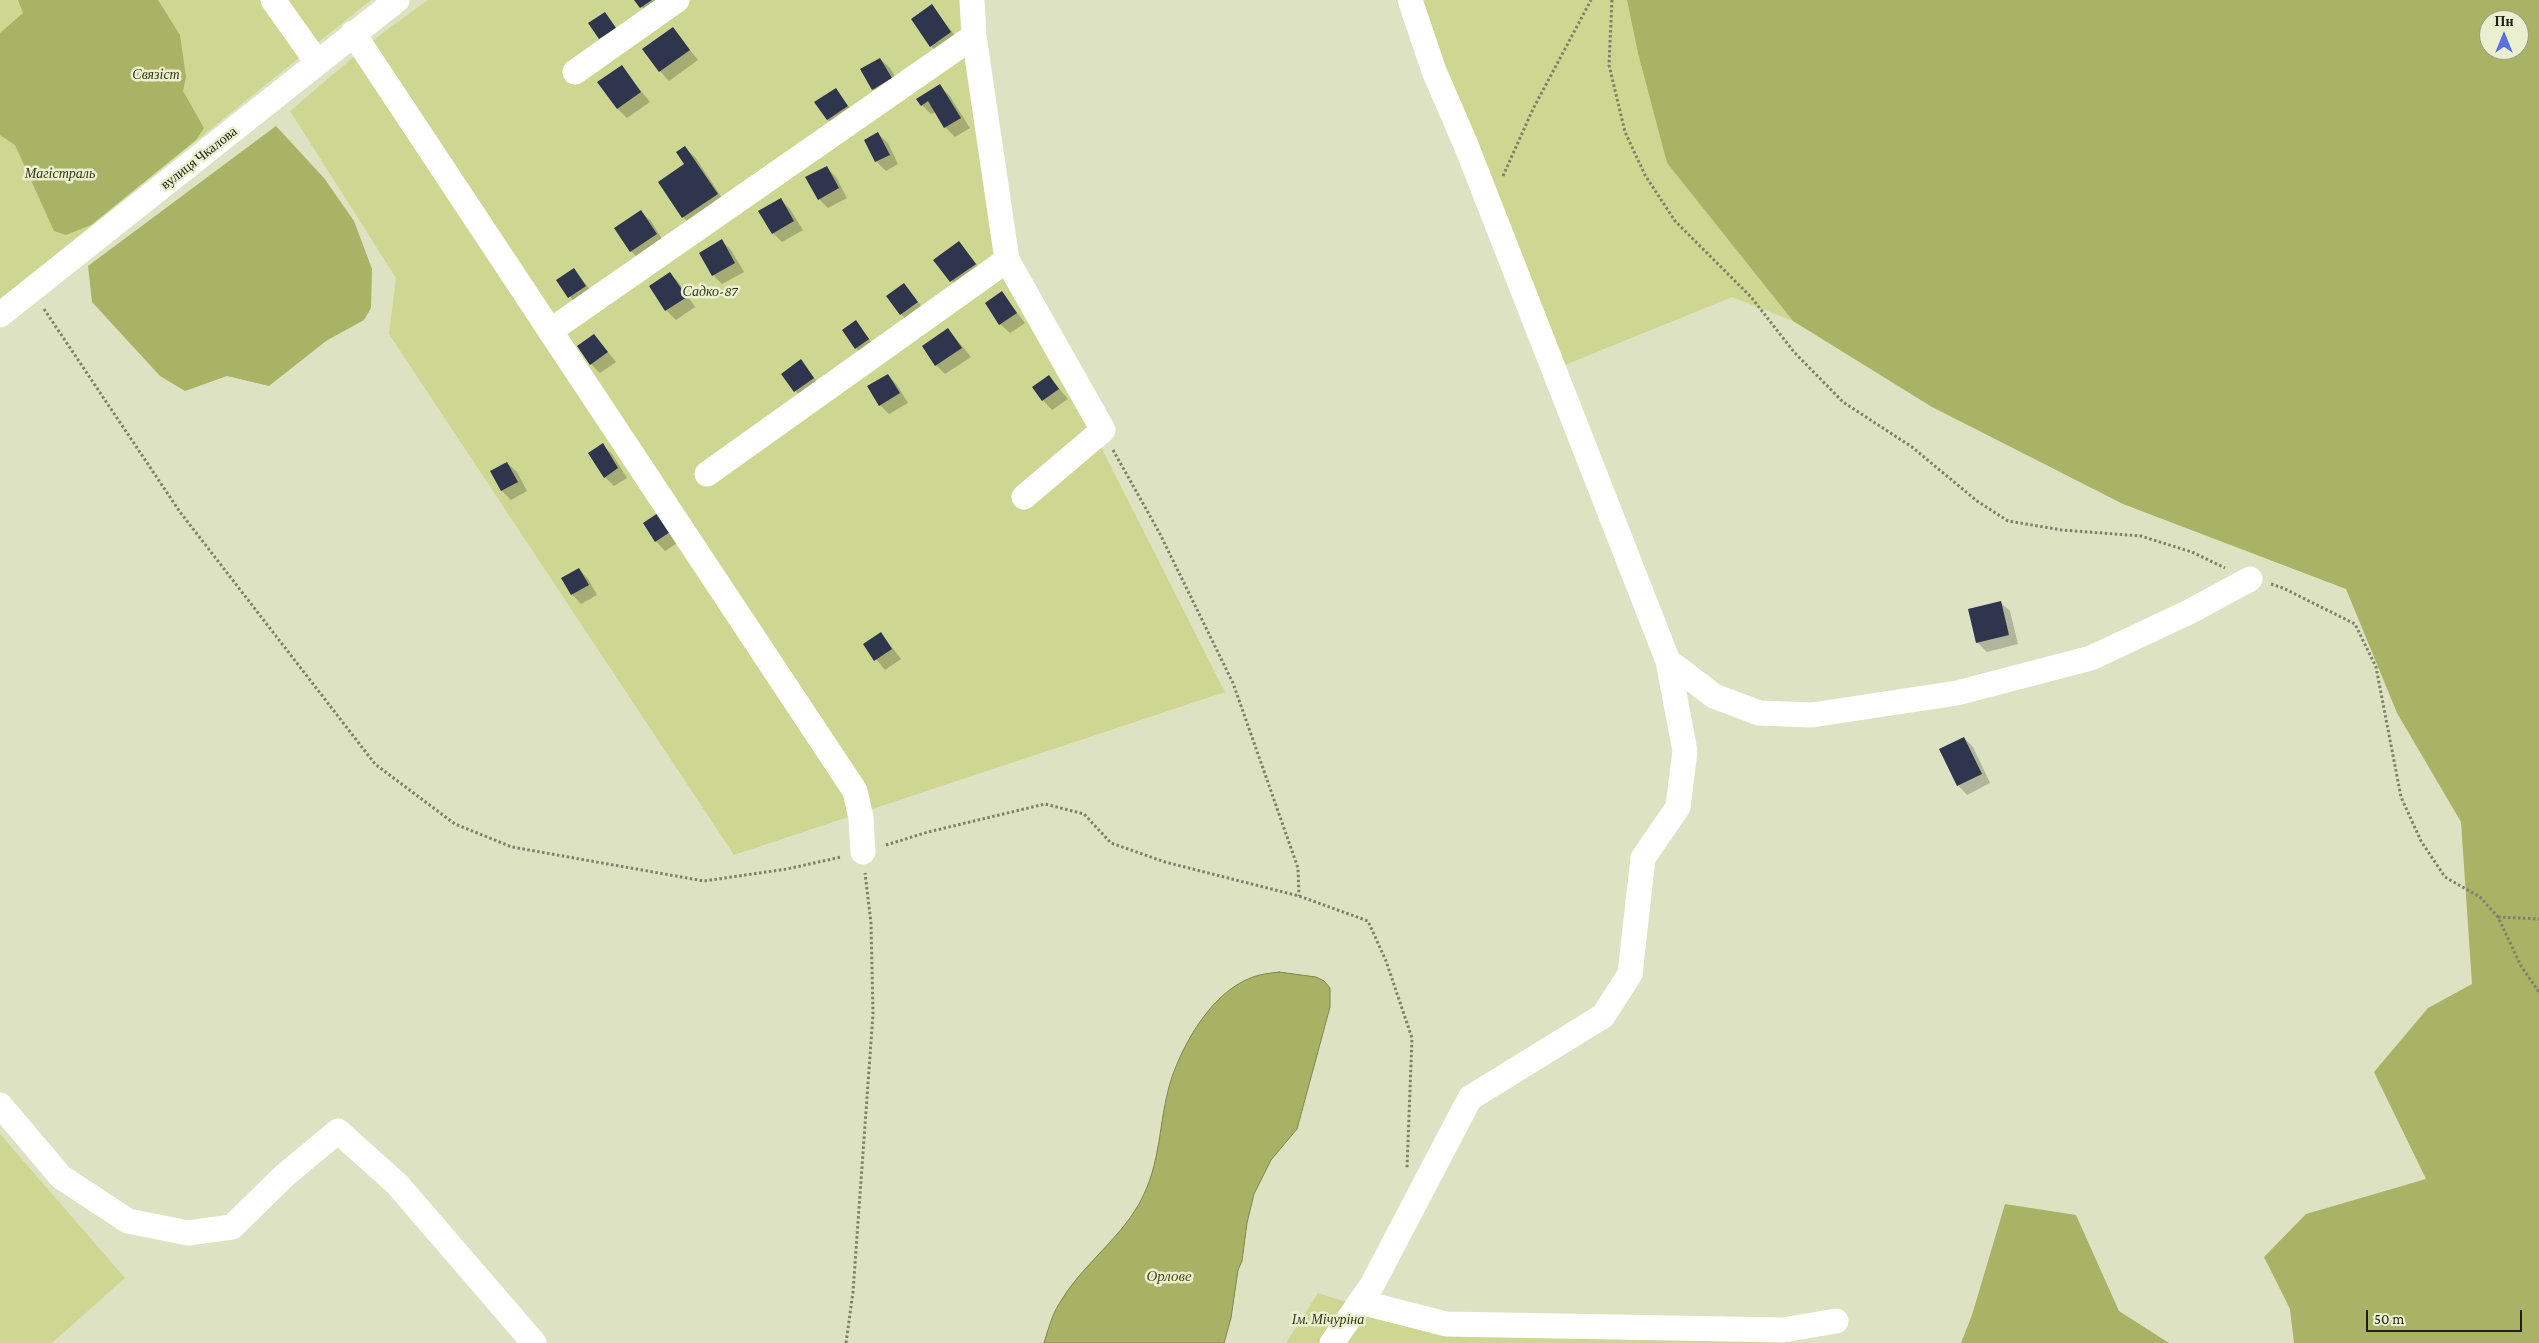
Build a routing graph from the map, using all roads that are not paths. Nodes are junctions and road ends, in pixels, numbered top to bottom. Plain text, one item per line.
1 (273, 0) edge
2 (397, 0) edge
3 (677, 0) edge
4 (972, 0) edge
5 (1410, 0) edge
6 (353, 33) junction
7 (974, 36) junction
8 (317, 62) junction
9 (575, 72) dead end
10 (1007, 260) junction
11 (0, 315) edge
12 (550, 331) junction
13 (707, 474) dead end
14 (1024, 497) dead end
15 (2250, 579) road end
16 (1668, 661) junction
17 (863, 852) road end
18 (0, 1105) edge
19 (1360, 1302) junction
20 (1836, 1321) dead end
21 (534, 1343) edge
22 (1332, 1343) edge

1 - 8 street
2 - 6 street, вулиця Чкалова
3 - 9 street
4 - 7 street
5 - 16 street
6 - 8 street, вулиця Чкалова
6 - 12 street
7 - 10 street
7 - 12 street
8 - 11 street, вулиця Чкалова
10 - 13 street
10 - 14 street
12 - 17 street
15 - 16 street
16 - 19 street
18 - 21 street
19 - 20 street
19 - 22 street

